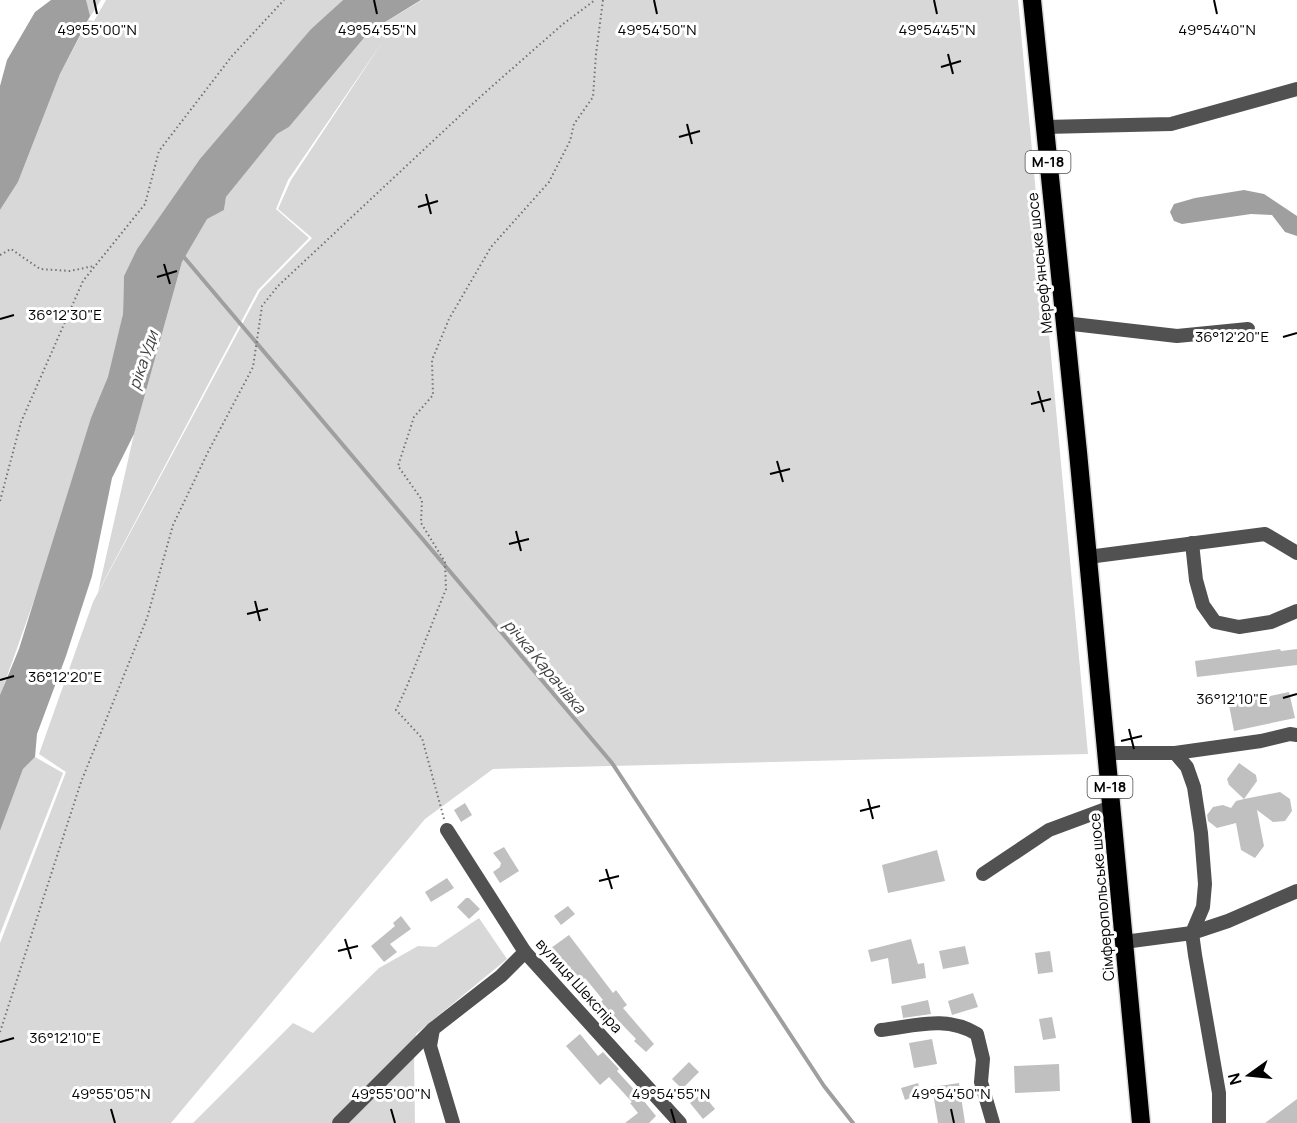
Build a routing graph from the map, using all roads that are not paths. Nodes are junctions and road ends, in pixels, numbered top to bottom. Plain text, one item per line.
1 (1032, 0) edge
2 (1297, 89) edge
3 (1045, 127) junction
4 (1064, 323) junction
5 (1248, 329) dead end
6 (1078, 452) joint
7 (1192, 543) junction
8 (1294, 548) edge
9 (1088, 556) junction
10 (1297, 611) edge
11 (1297, 735) edge
12 (1106, 753) junction
13 (1175, 753) junction
14 (1111, 807) junction
15 (447, 830) road end
16 (983, 874) dead end
17 (1297, 891) edge
18 (1192, 933) junction
19 (1124, 942) junction
20 (525, 952) junction
21 (433, 1029) junction
22 (881, 1030) dead end
23 (339, 1123) edge
24 (453, 1123) edge
25 (680, 1123) edge
26 (993, 1123) edge
27 (1141, 1123) edge
28 (1219, 1123) edge

1 - 3 highway, Мереф'янське шосе / М-18
2 - 3 street
3 - 4 highway, Мереф'янське шосе / М-18
4 - 5 street
4 - 6 highway, Мереф'янське шосе / М-18
6 - 9 highway, Сімферопольське шосе / М-18
7 - 8 street
7 - 9 street
7 - 10 street
9 - 12 highway, Сімферопольське шосе / М-18
11 - 13 street
12 - 13 street
12 - 14 highway, Сімферопольське шосе / М-18
13 - 18 street
14 - 16 street
14 - 19 highway, Сімферопольське шосе / М-18
15 - 20 street, вулиця Шекспіра
17 - 18 street
18 - 19 street
18 - 28 street
19 - 27 highway, Сімферопольське шосе / М-18
20 - 21 street
20 - 25 street, вулиця Шекспіра
21 - 23 street
21 - 24 street
22 - 26 street

